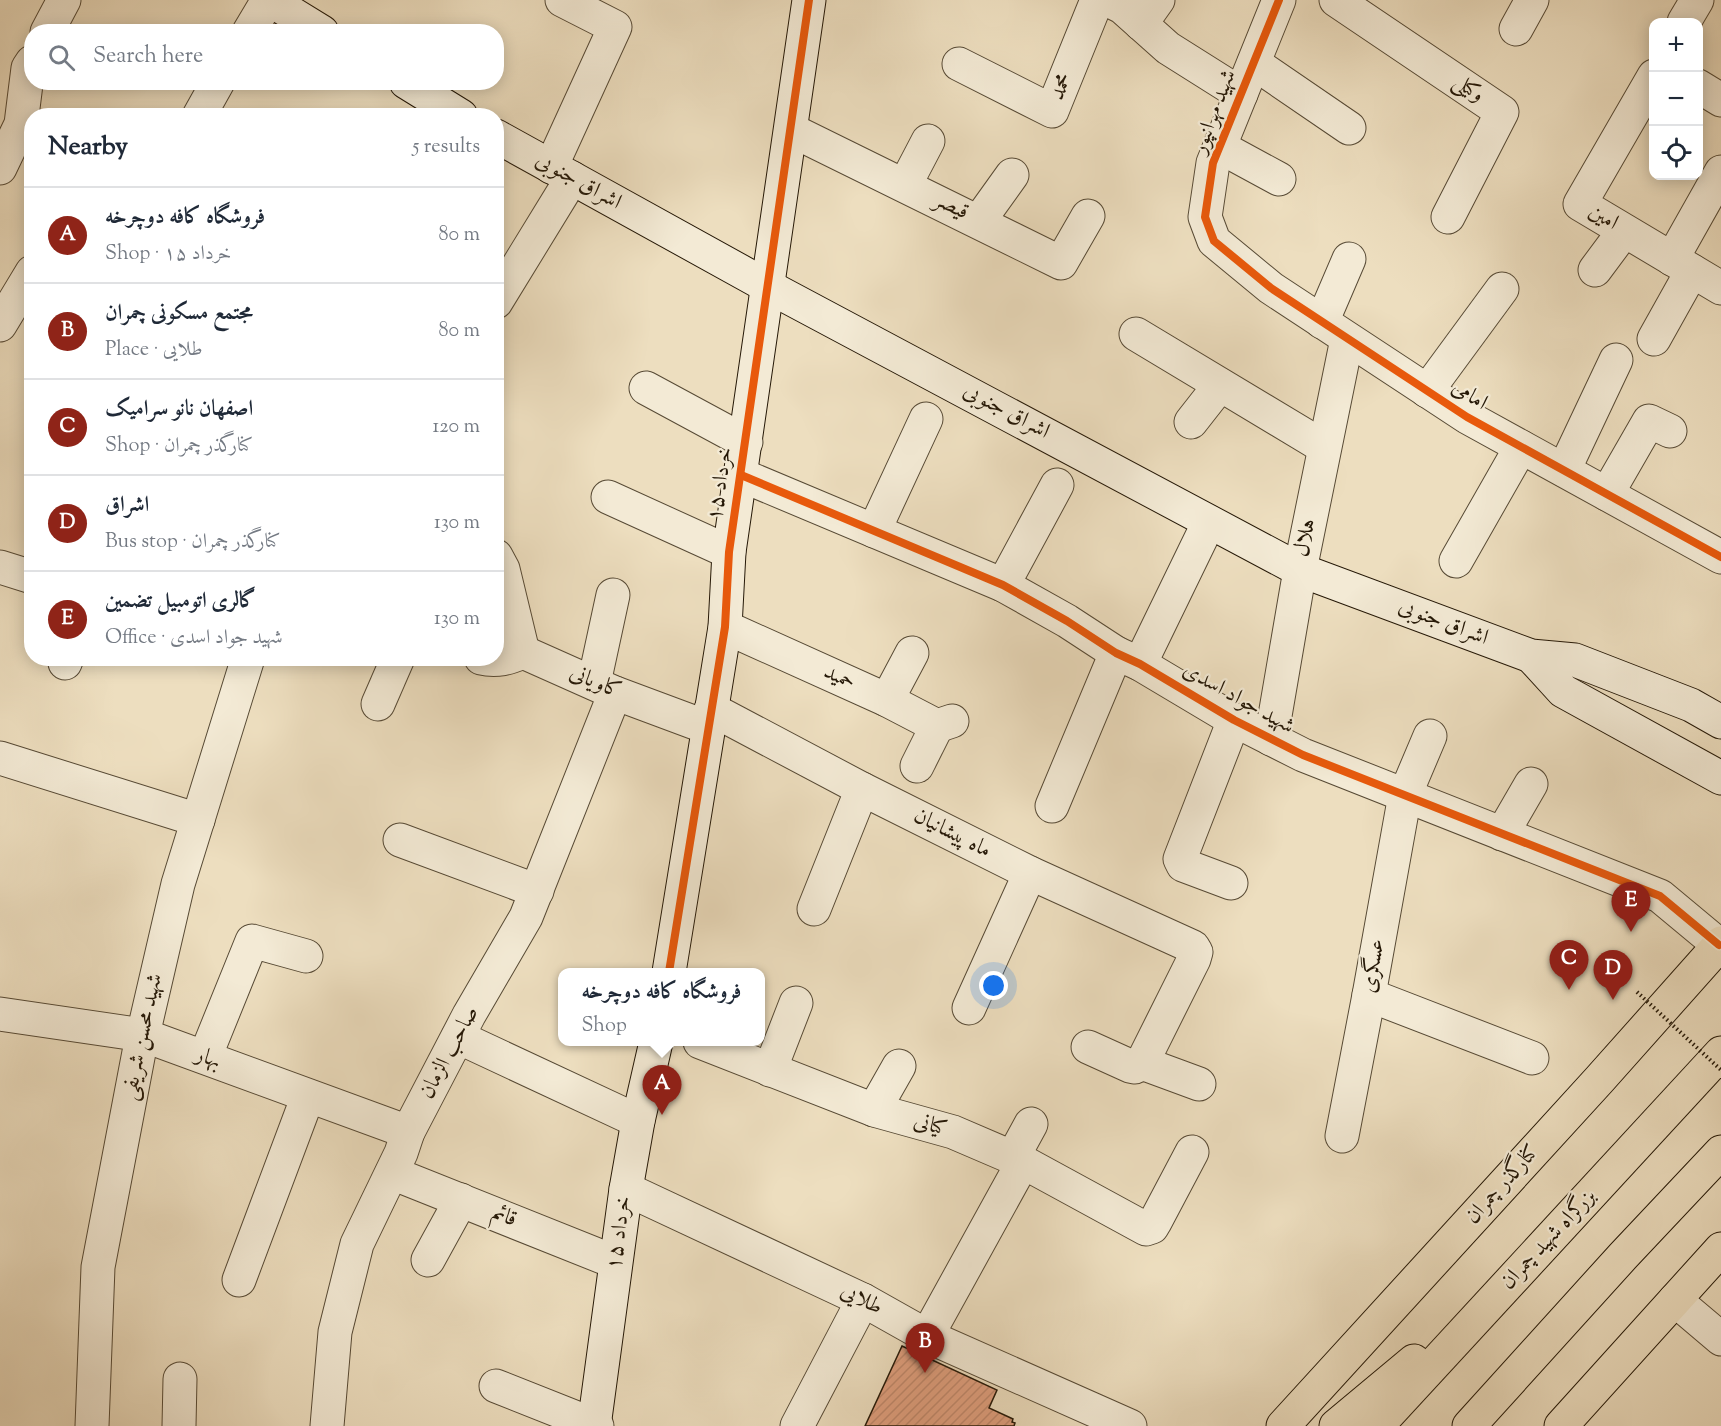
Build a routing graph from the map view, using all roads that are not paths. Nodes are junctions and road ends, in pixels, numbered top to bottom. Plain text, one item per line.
1 (64, 0) edge
2 (269, 0) edge
3 (562, 0) edge
4 (809, 0) edge
5 (1097, 0) edge
6 (1108, 0) edge
7 (1279, 0) edge
8 (1336, 0) edge
9 (1532, 0) edge
10 (1697, 0) edge
11 (1703, 0) edge
12 (1149, 12) edge
13 (1377, 12) edge
14 (1721, 14) edge
15 (1686, 18) edge
16 (51, 24) edge
17 (254, 24) edge
18 (309, 24) edge
19 (1516, 29) dead end
20 (1254, 63) junction
21 (959, 64) dead end
22 (1649, 83) edge
23 (1703, 89) edge
24 (27, 90) edge
25 (214, 90) edge
26 (417, 90) edge
27 (1241, 94) junction
28 (1721, 100) edge
29 (27, 108) edge
30 (204, 108) edge
31 (442, 108) edge
32 (1349, 128) dead end
33 (791, 130) junction
34 (24, 134) edge
35 (504, 140) edge
36 (928, 141) dead end
37 (1220, 147) junction
38 (0, 168) edge
39 (1721, 172) edge
40 (562, 173) junction
41 (1011, 175) dead end
42 (1279, 178) dead end
43 (905, 185) junction
44 (1088, 216) dead end
45 (1448, 217) dead end
46 (979, 221) junction
47 (1624, 231) junction
48 (1214, 241) joint
49 (1349, 259) dead end
50 (1682, 265) junction
51 (1595, 270) dead end
52 (24, 285) edge
53 (504, 286) edge
54 (769, 288) junction
55 (1721, 288) edge
56 (1502, 289) dead end
57 (0, 325) edge
58 (1334, 330) junction
59 (1136, 334) dead end
60 (1654, 339) dead end
61 (1616, 360) dead end
62 (1220, 385) junction
63 (646, 388) dead end
64 (1427, 391) junction
65 (926, 419) dead end
66 (1191, 422) dead end
67 (1670, 431) dead end
68 (746, 442) junction
69 (1324, 447) junction
70 (1521, 447) junction
71 (1564, 470) junction
72 (741, 475) junction
73 (1057, 485) dead end
74 (1607, 494) junction
75 (608, 497) dead end
76 (1209, 522) junction
77 (874, 531) junction
78 (729, 552) junction
79 (1721, 557) edge
80 (1456, 561) dead end
81 (0, 567) edge
82 (1300, 570) junction
83 (504, 573) edge
84 (24, 574) edge
85 (1003, 585) junction
86 (613, 595) dead end
87 (725, 627) junction
88 (523, 652) junction
89 (912, 653) dead end
90 (1531, 656) junction
91 (504, 659) edge
92 (1128, 659) junction
93 (246, 666) edge
94 (395, 666) edge
95 (604, 688) junction
96 (887, 700) junction
97 (378, 704) dead end
98 (710, 718) junction
99 (1234, 720) junction
100 (1721, 722) edge
101 (1430, 736) dead end
102 (1271, 739) junction
103 (0, 758) edge
104 (917, 765) dead end
105 (1721, 778) edge
106 (1531, 784) dead end
107 (862, 789) junction
108 (1405, 795) junction
109 (1052, 806) dead end
110 (198, 820) junction
111 (1502, 834) junction
112 (400, 840) dead end
113 (1030, 873) junction
114 (1230, 883) dead end
115 (537, 891) junction
116 (814, 909) dead end
117 (1720, 944) edge
118 (306, 956) dead end
119 (670, 968) edge
120 (1369, 996) junction
121 (796, 1003) dead end
122 (969, 1008) dead end
123 (0, 1014) edge
124 (143, 1035) junction
125 (458, 1037) junction
126 (655, 1046) edge
127 (712, 1046) edge
128 (1088, 1047) dead end
129 (1721, 1053) edge
130 (205, 1058) junction
131 (1532, 1058) dead end
132 (1142, 1063) junction
133 (899, 1066) dead end
134 (770, 1070) junction
135 (1199, 1084) dead end
136 (308, 1096) junction
137 (874, 1110) junction
138 (638, 1121) junction
139 (1031, 1124) dead end
140 (408, 1132) junction
141 (1342, 1136) dead end
142 (1192, 1152) dead end
143 (1721, 1152) edge
144 (1018, 1160) junction
145 (392, 1173) junction
146 (626, 1189) junction
147 (461, 1200) junction
148 (1721, 1248) edge
149 (428, 1260) dead end
150 (615, 1263) junction
151 (1515, 1277) junction
152 (239, 1280) dead end
153 (863, 1300) junction
154 (1675, 1300) junction
155 (927, 1336) junction
156 (1721, 1339) edge
157 (180, 1379) dead end
158 (496, 1386) dead end
159 (92, 1426) edge
160 (179, 1426) edge
161 (327, 1426) edge
162 (595, 1426) edge
163 (797, 1426) edge
164 (1130, 1426) edge
165 (1283, 1426) edge
166 (1336, 1426) edge
167 (1377, 1426) edge
168 (1469, 1426) edge
169 (1561, 1426) edge

1 - 16 street
2 - 17 street
2 - 18 street
3 - 40 street
4 - 33 street, ۱۵ خرداد
5 - 21 street, محمد
6 - 12 street, شهید مهرانپور
7 - 20 street, شهید مهرانپور
8 - 13 street, وکیلی
9 - 19 street
10 - 15 street
11 - 14 street
12 - 27 street, شهید مهرانپور
13 - 45 street, وکیلی
20 - 27 street, شهید مهرانپور
20 - 32 street
22 - 47 street, امین
23 - 28 street
24 - 29 street
25 - 30 street
26 - 31 street
27 - 37 street, شهید مهرانپور
33 - 43 street, قیصر
33 - 54 street, ۱۵ خرداد
34 - 38 street
35 - 40 street, اشراق جنوبی
36 - 43 street
37 - 42 street
37 - 48 street, شهید مهرانپور
39 - 50 street
40 - 53 street
40 - 54 street, اشراق جنوبی
41 - 46 street
43 - 46 street, قیصر
44 - 46 street, قیصر
47 - 50 street, امین
47 - 51 street
48 - 58 street, امامی
49 - 58 street, هلال
50 - 55 street, امین
50 - 60 street
52 - 57 street
54 - 68 street, ۱۵ خرداد
54 - 76 street, اشراق جنوبی
56 - 64 street
58 - 64 street, امامی
58 - 69 street, هلال
59 - 62 street
61 - 71 street
62 - 66 street
62 - 69 street
63 - 68 street
64 - 70 street, امامی
65 - 77 street
67 - 74 street
68 - 72 street, ۱۵ خرداد
69 - 82 street, هلال
70 - 71 street, امامی
70 - 80 street
71 - 74 street, امامی
72 - 77 street, شهید جواد اسدی
72 - 78 street, ۱۵ خرداد
73 - 85 street
74 - 79 street, امامی
75 - 78 street
76 - 82 street, اشراق جنوبی
76 - 92 street
77 - 85 street, شهید جواد اسدی
78 - 87 street, ۱۵ خرداد
81 - 84 street
82 - 90 street, اشراق جنوبی
82 - 102 street, هلال
83 - 88 street
85 - 92 street, شهید جواد اسدی
86 - 95 street, صاحب الزمان
87 - 96 street, حمید
87 - 98 street, ۱۵ خرداد
88 - 91 street
88 - 95 street, کاویانی
89 - 96 street
90 - 100 street, اشراق جنوبی
90 - 105 street, اشراق جنوبی
92 - 99 street, شهید جواد اسدی
92 - 109 street
93 - 110 street, شهید محسن شریفی
94 - 97 street
95 - 98 street, کاویانی
95 - 115 street, صاحب الزمان
96 - 104 street, حمید
98 - 107 street, ماه پیشانیان
98 - 119 street, ۱۵ خرداد
99 - 102 street, شهید جواد اسدی
99 - 114 street
101 - 108 street, عسگری
102 - 108 street, شهید جواد اسدی
103 - 110 street
106 - 111 street
107 - 113 street, ماه پیشانیان
107 - 116 street
108 - 111 street, شهید جواد اسدی
108 - 120 street, عسگری
110 - 124 street, شهید محسن شریفی
111 - 117 street, شهید جواد اسدی
112 - 115 street
113 - 122 street
113 - 132 street, ماه پیشانیان
115 - 125 street, صاحب الزمان
117 - 165 main road, کنارگذر چمران
118 - 130 street
120 - 131 street
120 - 141 street, عسگری
121 - 134 street
123 - 124 street, بهار
124 - 130 street, بهار
124 - 159 street, شهید محسن شریفی
125 - 138 street
125 - 140 street, صاحب الزمان
126 - 138 street, ۱۵ خرداد
127 - 134 street, کیانی
128 - 132 street
129 - 151 main road, بزرگراه شهید چمران
130 - 136 street, بهار
132 - 135 street
133 - 137 street
134 - 137 street, کیانی
136 - 140 street, بهار
136 - 152 street
137 - 144 street, کیانی
138 - 146 street, ۱۵ خرداد
139 - 144 street
140 - 145 street, صاحب الزمان
142 - 144 street, کیانی
143 - 168 main road
144 - 155 street
145 - 147 street, قائم
145 - 161 street, صاحب الزمان
146 - 150 street, ۱۵ خرداد
146 - 153 street, طلایی
147 - 149 street
147 - 150 street, قائم
148 - 154 main road
150 - 162 street, ۱۵ خرداد
151 - 166 main road
151 - 167 main road, بزرگراه شهید چمران
153 - 155 street, طلایی
153 - 163 street
154 - 156 street
154 - 169 main road
155 - 164 street, طلایی
157 - 160 street
158 - 162 street

